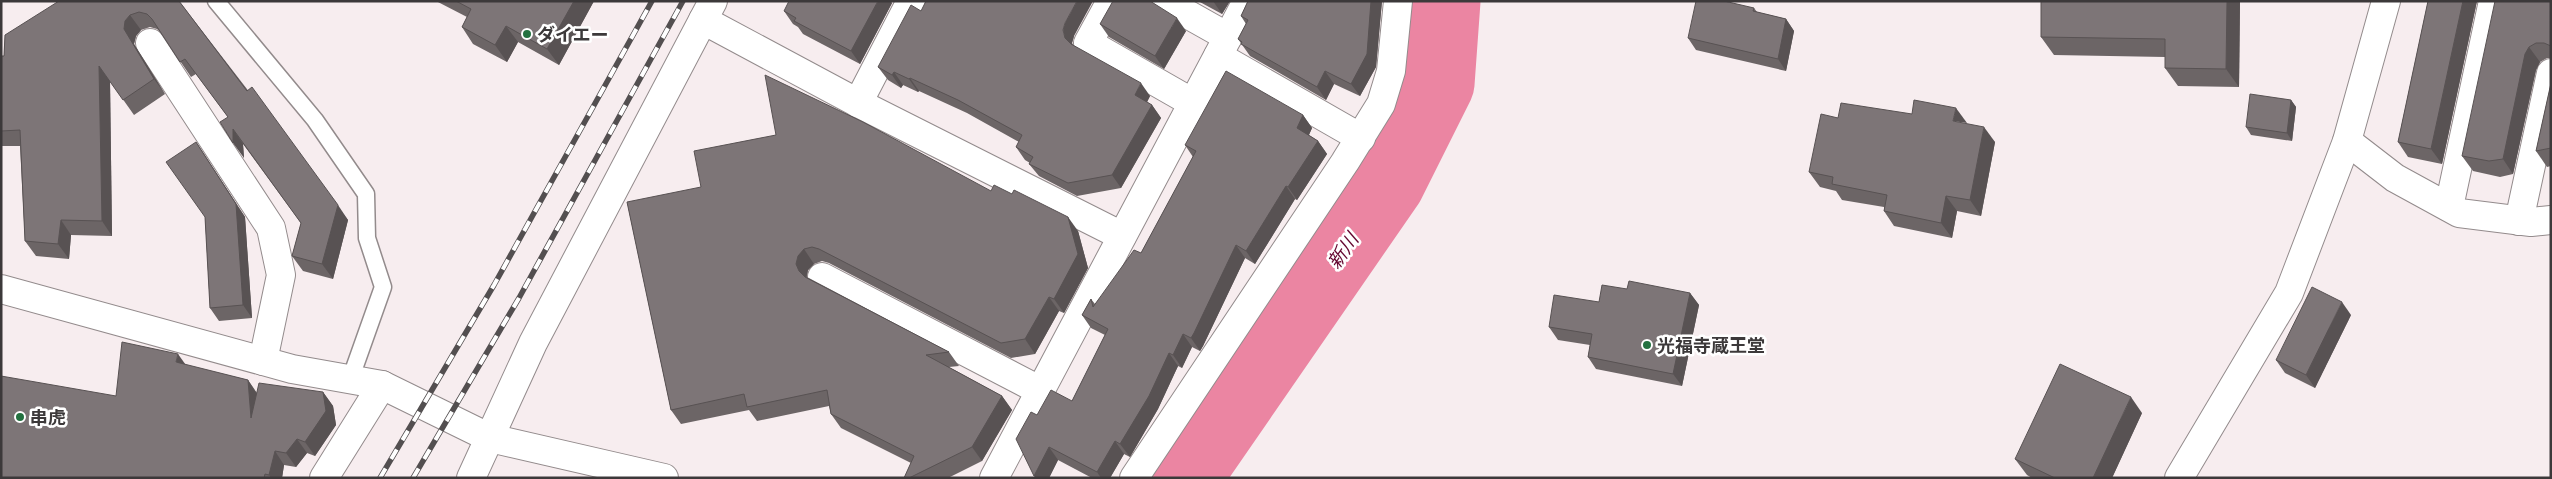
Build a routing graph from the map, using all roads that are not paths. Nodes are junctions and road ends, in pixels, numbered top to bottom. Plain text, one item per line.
1 (216, 1) edge
2 (912, 1) edge
3 (1111, 1) edge
4 (1164, 1) edge
5 (1247, 1) edge
6 (1398, 1) edge
7 (2386, 1) edge
8 (2493, 1) edge
9 (708, 10) edge
10 (150, 43) dead end
11 (1223, 46) junction
12 (2551, 73) edge
13 (858, 103) junction
14 (1193, 104) junction
15 (1361, 138) junction
16 (2347, 141) junction
17 (2449, 207) junction
18 (2551, 220) edge
19 (2519, 221) junction
20 (1122, 236) junction
21 (822, 277) dead end
22 (1, 289) edge
23 (262, 361) junction
24 (350, 380) junction
25 (382, 385) junction
26 (1041, 390) junction
27 (490, 438) junction
28 (324, 478) edge
29 (471, 478) edge
30 (664, 478) edge
31 (994, 478) edge
32 (1134, 478) edge
33 (2179, 478) edge

1 - 24 lane
2 - 13 street
3 - 14 street
4 - 11 street
5 - 11 street
6 - 15 street
7 - 16 street
8 - 17 street
9 - 13 street
9 - 27 street
10 - 23 street
11 - 14 street
11 - 15 street
12 - 19 street
13 - 20 street
14 - 20 street
15 - 32 street
16 - 17 street
16 - 33 street
17 - 19 street
18 - 19 street
20 - 26 street
21 - 26 street
22 - 23 street
23 - 24 street
24 - 25 street
25 - 27 street
25 - 28 street
26 - 31 street
27 - 29 street
27 - 30 street

